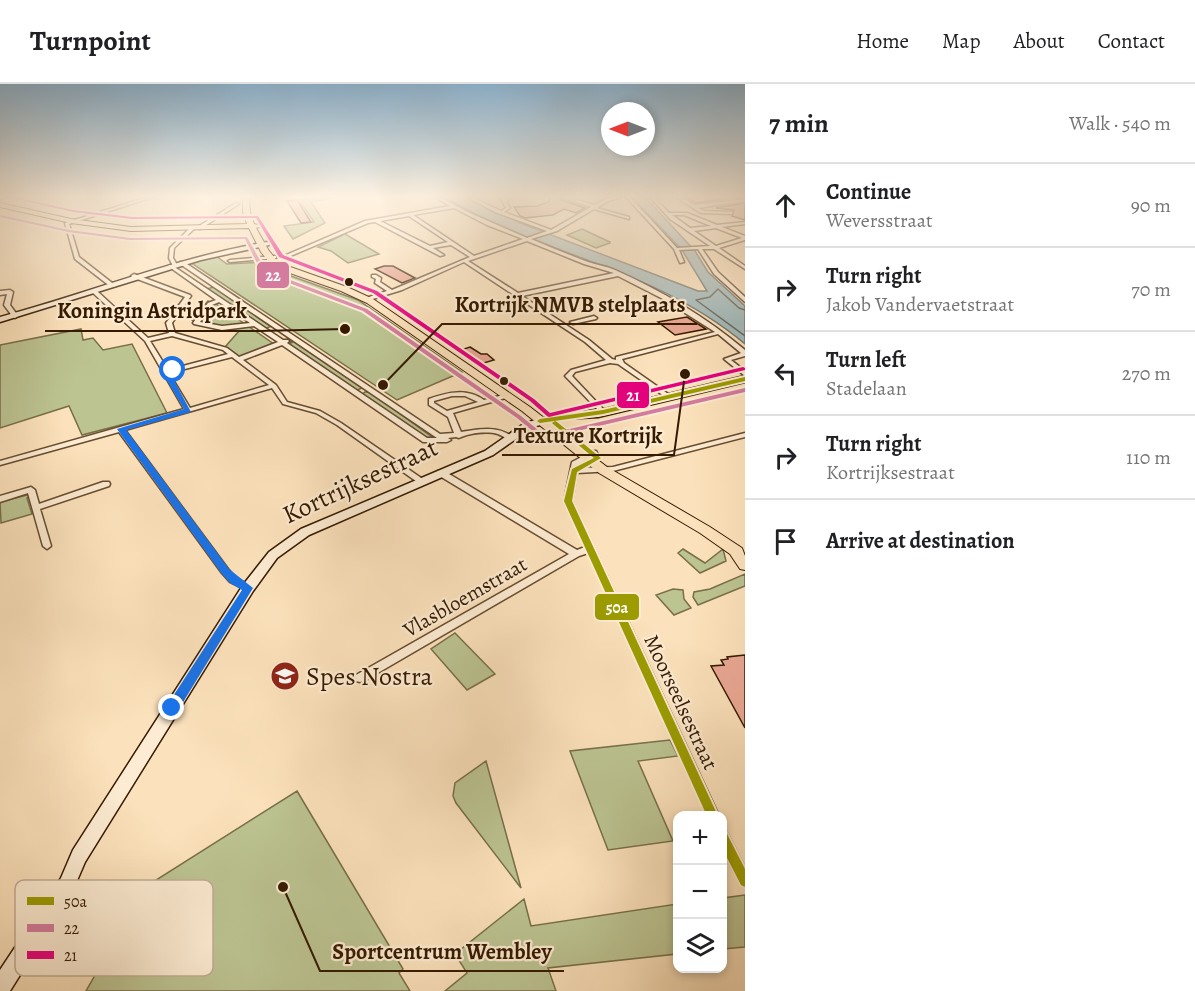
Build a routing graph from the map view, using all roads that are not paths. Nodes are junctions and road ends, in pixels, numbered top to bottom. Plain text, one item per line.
1 (71, 238) edge
2 (185, 238) edge
3 (261, 238) edge
4 (328, 238) edge
5 (410, 238) edge
6 (446, 238) edge
7 (668, 238) edge
8 (701, 238) edge
9 (744, 238) edge
10 (530, 239) joint
11 (453, 243) junction
12 (264, 244) junction
13 (714, 247) junction
14 (429, 248) junction
15 (678, 249) junction
16 (701, 250) junction
17 (442, 255) dead end
18 (475, 258) junction
19 (273, 260) junction
20 (230, 261) dead end
21 (465, 261) junction
22 (682, 262) dead end
23 (742, 264) edge
24 (176, 265) junction
25 (745, 268) edge
26 (618, 274) junction
27 (134, 276) junction
28 (374, 276) dead end
29 (213, 285) junction
30 (112, 286) junction
31 (203, 288) junction
32 (392, 291) junction
33 (95, 292) junction
34 (0, 293) edge
35 (184, 294) junction
36 (518, 295) junction
37 (370, 298) junction
38 (744, 299) edge
39 (220, 300) junction
40 (7, 305) junction
41 (0, 306) edge
42 (15, 316) junction
43 (594, 318) dead end
44 (0, 320) edge
45 (566, 323) junction
46 (255, 324) junction
47 (720, 332) junction
48 (172, 334) junction
49 (292, 338) junction
50 (147, 340) junction
51 (282, 342) junction
52 (745, 354) edge
53 (236, 357) junction
54 (609, 359) junction
55 (618, 360) junction
56 (166, 372) junction
57 (745, 374) edge
58 (745, 379) edge
59 (274, 386) junction
60 (367, 388) junction
61 (356, 393) junction
62 (507, 396) junction
63 (669, 397) junction
64 (483, 403) junction
65 (188, 410) junction
66 (603, 412) junction
67 (449, 415) junction
68 (548, 422) junction
69 (121, 429) junction
70 (482, 433) joint
71 (745, 435) edge
72 (459, 436) junction
73 (510, 440) junction
74 (597, 461) junction
75 (0, 463) edge
76 (574, 471) junction
77 (441, 473) junction
78 (423, 482) junction
79 (106, 484) dead end
80 (0, 499) edge
81 (36, 507) junction
82 (47, 546) dead end
83 (741, 546) edge
84 (589, 549) junction
85 (576, 554) junction
86 (745, 565) edge
87 (248, 588) junction
88 (360, 678) dead end
89 (711, 811) edge
90 (727, 843) edge
91 (68, 880) edge
92 (745, 881) edge
93 (15, 965) edge
94 (0, 988) edge

1 - 30 street
2 - 24 street
3 - 12 main road
4 - 19 street
5 - 14 street
6 - 11 street
7 - 15 street
8 - 13 street
9 - 13 street
10 - 18 street
10 - 26 street
11 - 14 street
11 - 18 street
12 - 19 main road
12 - 24 street
13 - 16 street
13 - 23 street
14 - 17 street
15 - 16 street
15 - 22 street
16 - 38 street
18 - 21 street
19 - 20 street
19 - 37 main road
21 - 32 street
21 - 36 street
23 - 25 street
24 - 27 street
24 - 29 street
24 - 31 street
26 - 36 street
26 - 47 street
27 - 30 street
27 - 35 street
28 - 32 street
29 - 31 street
29 - 49 street
30 - 33 street
31 - 35 street
31 - 39 street
32 - 37 street
33 - 42 street
33 - 50 street
34 - 40 street
35 - 48 street
36 - 45 street
37 - 62 main road
37 - 68 main road
39 - 46 street
39 - 46 street
40 - 41 street
40 - 42 street
42 - 44 street
43 - 45 street
45 - 54 street
46 - 51 street
47 - 52 street
47 - 55 street
48 - 50 street
48 - 53 street
49 - 51 street
49 - 60 street
50 - 56 street
51 - 53 street
51 - 61 street
52 - 57 street
53 - 56 street
53 - 59 street
54 - 55 street
54 - 66 street
55 - 63 street
56 - 65 street
58 - 63 street, Kortrijksestraat
59 - 65 street
59 - 78 street
60 - 61 street
60 - 72 street
61 - 72 street
62 - 64 street
62 - 68 main road
63 - 66 street, Kortrijksestraat
64 - 67 street
64 - 67 street
65 - 69 street
66 - 68 street, Kortrijksestraat
67 - 72 street
68 - 73 street, Kortrijksestraat
68 - 74 main road
69 - 75 street
69 - 87 street
70 - 72 street
70 - 73 street
71 - 74 street
73 - 77 street, Kortrijksestraat
74 - 76 street
74 - 76 street
74 - 83 main road
76 - 84 street, Moorseelsestraat
77 - 78 street, Kortrijksestraat
77 - 85 street
78 - 87 street, Kortrijksestraat
79 - 81 street
80 - 81 street
81 - 82 street
83 - 86 main road
84 - 85 street, Vlasbloemstraat
84 - 89 street, Moorseelsestraat
85 - 88 street, Vlasbloemstraat
87 - 91 street, Kortrijksestraat
90 - 92 street
93 - 94 street, Kortrijksestraat

